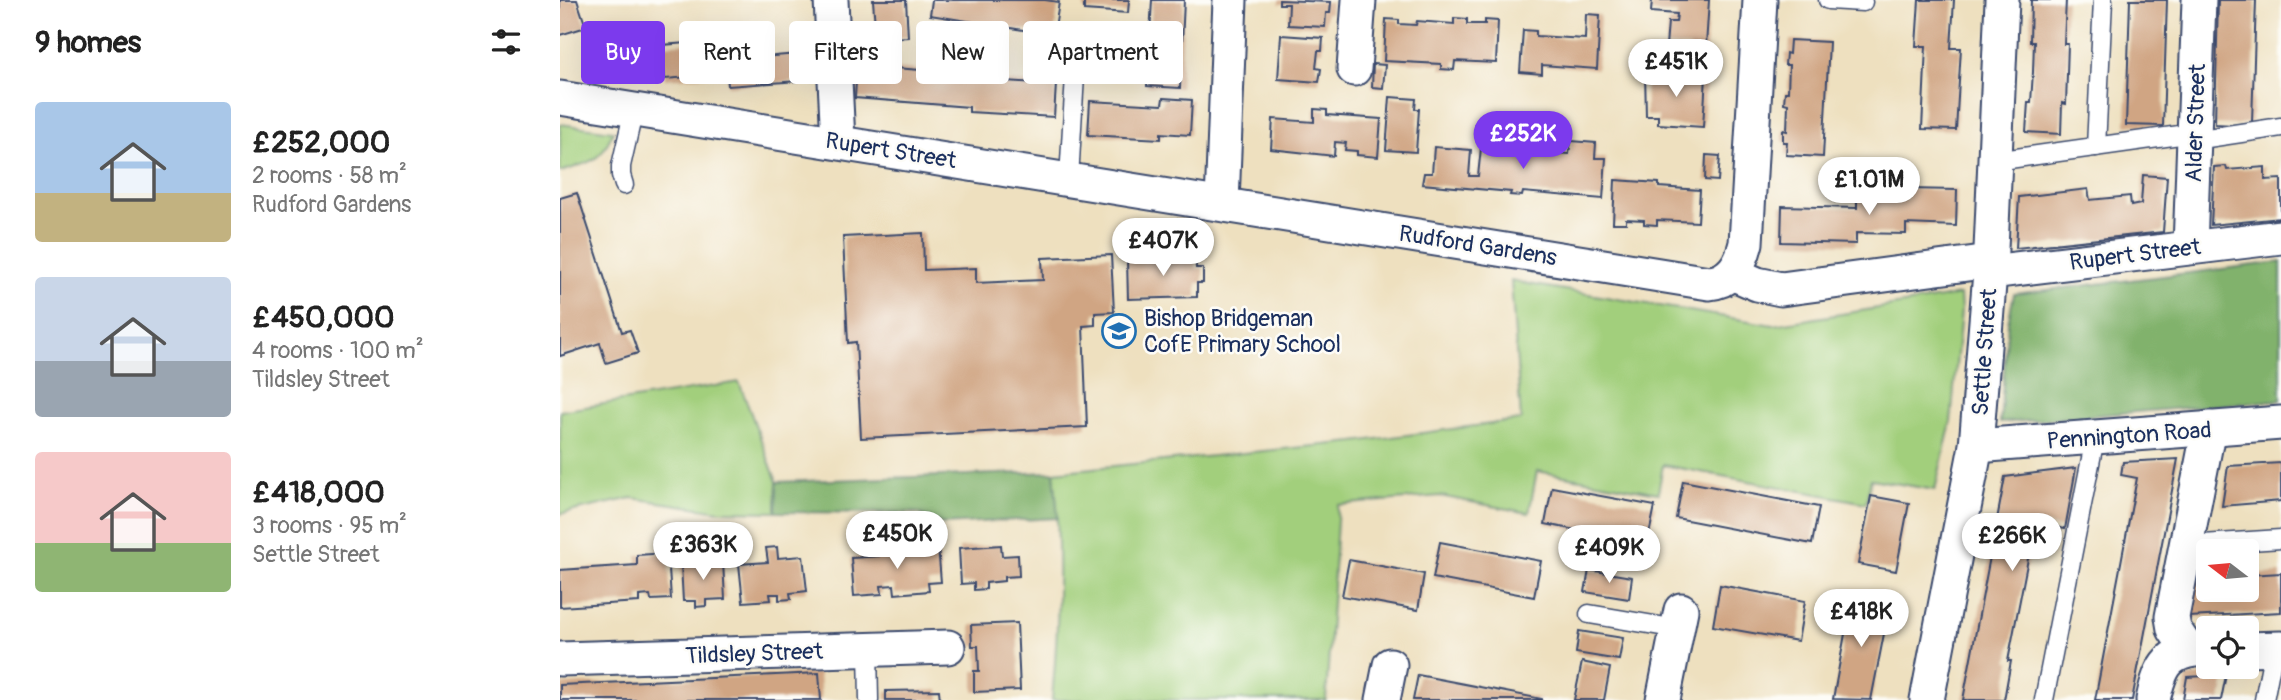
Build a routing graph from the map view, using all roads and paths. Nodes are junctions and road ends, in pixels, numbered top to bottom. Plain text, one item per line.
1 (831, 0) edge
2 (1230, 0) edge
3 (1359, 0) edge
4 (1760, 0) edge
5 (1828, 0) edge
6 (2002, 0) edge
7 (2103, 0) edge
8 (2199, 0) edge
9 (1864, 2) dead end
10 (1354, 69) dead end
11 (1075, 84) edge
12 (560, 98) edge
13 (634, 109) junction
14 (2281, 127) edge
15 (2194, 137) junction
16 (838, 141) junction
17 (2096, 147) junction
18 (1995, 161) junction
19 (1069, 179) junction
20 (624, 185) dead end
21 (1222, 203) junction
22 (2281, 237) edge
23 (2190, 247) junction
24 (1732, 273) junction
25 (1989, 275) junction
26 (2281, 423) edge
27 (2209, 428) junction
28 (1977, 436) junction
29 (2095, 438) junction
30 (2281, 539) edge
31 (2187, 545) junction
32 (1589, 614) dead end
33 (1679, 620) joint
34 (948, 647) dead end
35 (2196, 648) edge
36 (868, 649) junction
37 (2267, 649) edge
38 (2196, 650) edge
39 (560, 659) edge
40 (1390, 665) dead end
41 (869, 700) edge
42 (1382, 700) edge
43 (1663, 700) edge
44 (1927, 700) edge
45 (2044, 700) edge
46 (2153, 700) edge
47 (2264, 700) edge

1 - 16 street
2 - 21 street
3 - 10 street
4 - 24 street
5 - 9 lane
6 - 18 street, Settle Street
7 - 17 lane
8 - 15 street, Alder Street
11 - 19 lane
12 - 13 street, Rupert Street
13 - 16 street, Rupert Street
13 - 20 lane
14 - 15 lane
15 - 17 lane
15 - 23 street, Alder Street
16 - 19 street, Rupert Street
17 - 18 lane
18 - 25 street, Settle Street
19 - 21 street, Rupert Street
21 - 24 street, Rudford Gardens
22 - 23 street, Rupert Street
23 - 25 street, Rupert Street
24 - 25 street, Rupert Street
25 - 28 street, Settle Street
26 - 27 street, Pennington Road
27 - 29 street, Pennington Road
27 - 31 street
28 - 29 street, Pennington Road
28 - 44 street, Settle Street
29 - 45 lane
30 - 31 lane
31 - 35 street
32 - 33 lane
33 - 43 street
34 - 36 street, Tildsley Street
36 - 39 street, Tildsley Street
36 - 41 lane
37 - 47 lane
38 - 46 street
40 - 42 street

